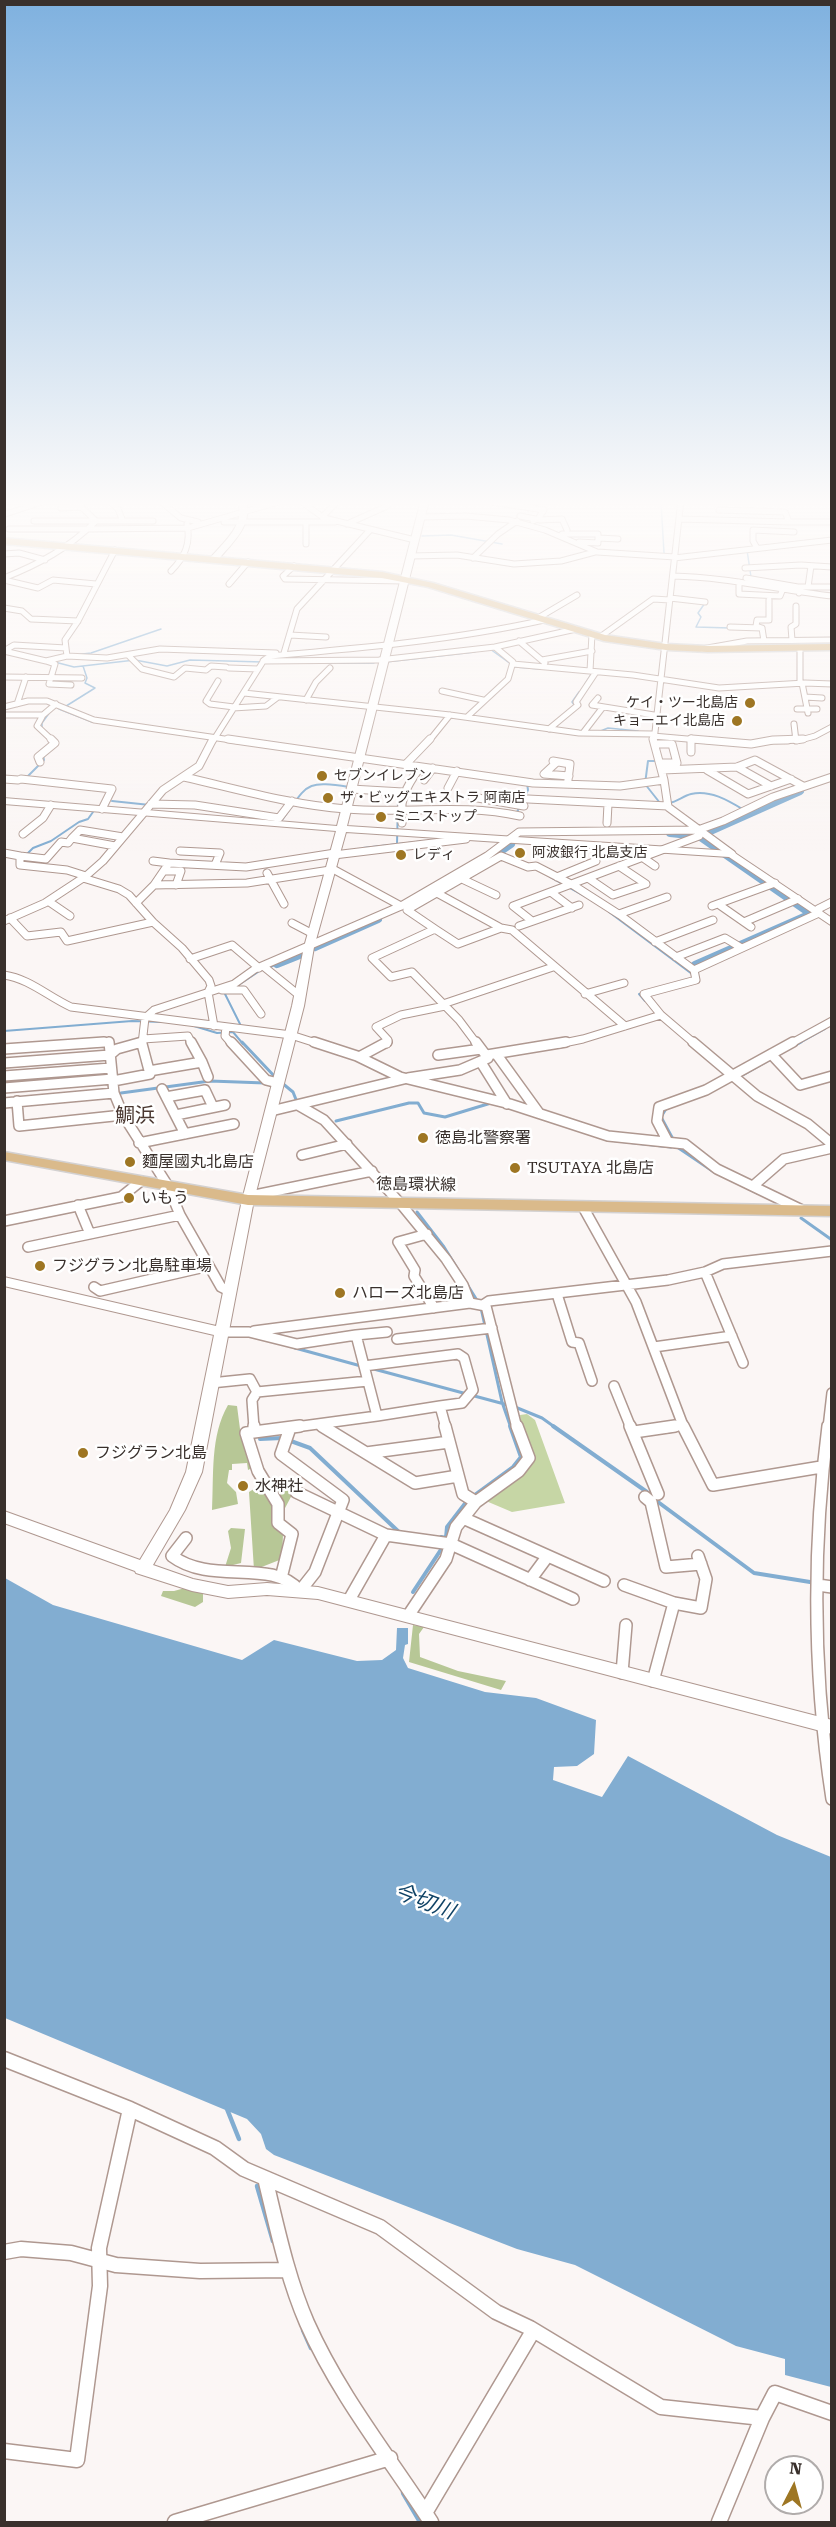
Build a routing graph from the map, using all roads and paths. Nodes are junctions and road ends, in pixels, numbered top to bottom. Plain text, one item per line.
1 (30, 618) edge
2 (79, 618) edge
3 (295, 618) edge
4 (395, 618) edge
5 (537, 618) edge
6 (623, 618) edge
7 (668, 618) edge
8 (796, 618) edge
9 (541, 619) junction
10 (769, 620) joint
11 (78, 621) junction
12 (779, 621) dead end
13 (730, 627) dead end
14 (762, 628) junction
15 (576, 629) junction
16 (290, 635) junction
17 (596, 635) junction
18 (326, 637) dead end
19 (792, 640) junction
20 (831, 640) edge
21 (519, 641) junction
22 (764, 641) junction
23 (388, 646) junction
24 (495, 647) junction
25 (666, 647) junction
26 (831, 647) edge
27 (66, 648) junction
28 (800, 648) junction
29 (702, 649) junction
30 (4, 651) edge
31 (592, 651) junction
32 (284, 653) junction
33 (67, 656) junction
34 (131, 659) junction
35 (542, 660) junction
36 (46, 661) junction
37 (263, 661) junction
38 (383, 661) junction
39 (513, 664) junction
40 (330, 668) dead end
41 (551, 668) junction
42 (258, 669) junction
43 (594, 673) junction
44 (51, 676) junction
45 (4, 677) edge
46 (26, 677) junction
47 (82, 678) dead end
48 (660, 680) junction
49 (218, 681) dead end
50 (801, 682) junction
51 (831, 684) edge
52 (71, 685) dead end
53 (442, 692) dead end
54 (244, 693) junction
55 (278, 696) junction
56 (805, 697) junction
57 (598, 698) dead end
58 (822, 698) dead end
59 (306, 700) junction
60 (483, 700) junction
61 (16, 704) junction
62 (56, 704) junction
63 (372, 706) junction
64 (4, 707) edge
65 (603, 707) junction
66 (234, 708) junction
67 (797, 709) dead end
68 (818, 710) dead end
69 (808, 711) junction
70 (4, 715) edge
71 (43, 715) junction
72 (450, 715) junction
73 (654, 715) junction
74 (467, 717) junction
75 (794, 724) dead end
76 (831, 727) edge
77 (549, 729) junction
78 (583, 733) junction
79 (653, 735) junction
80 (214, 737) junction
81 (691, 738) junction
82 (796, 741) junction
83 (655, 744) junction
84 (691, 752) dead end
85 (358, 758) junction
86 (40, 762) dead end
87 (406, 764) junction
88 (661, 766) junction
89 (737, 767) junction
90 (419, 769) dead end
91 (432, 769) junction
92 (707, 770) junction
93 (457, 771) junction
94 (569, 776) junction
95 (184, 777) junction
96 (831, 777) edge
97 (4, 779) edge
98 (790, 779) junction
99 (424, 780) dead end
100 (664, 780) junction
101 (534, 783) junction
102 (568, 785) junction
103 (771, 786) junction
104 (803, 786) junction
105 (352, 788) junction
106 (448, 788) dead end
107 (403, 792) junction
108 (472, 797) dead end
109 (4, 801) edge
110 (294, 801) junction
111 (610, 802) junction
112 (526, 803) junction
113 (51, 805) junction
114 (668, 806) junction
115 (149, 807) junction
116 (102, 809) junction
117 (347, 809) junction
118 (400, 810) junction
119 (520, 816) junction
120 (607, 823) dead end
121 (342, 829) junction
122 (399, 830) junction
123 (22, 832) dead end
124 (519, 832) junction
125 (698, 833) junction
126 (123, 837) junction
127 (72, 838) junction
128 (474, 838) junction
129 (508, 841) junction
130 (116, 846) junction
131 (662, 850) junction
132 (180, 851) dead end
133 (4, 853) edge
134 (335, 853) junction
135 (732, 854) junction
136 (20, 856) junction
137 (642, 857) junction
138 (153, 861) dead end
139 (596, 861) dead end
140 (169, 863) junction
141 (214, 865) junction
142 (619, 866) junction
143 (655, 866) dead end
144 (242, 867) junction
145 (330, 869) junction
146 (164, 871) junction
147 (85, 877) junction
148 (268, 877) junction
149 (557, 877) junction
150 (588, 878) junction
151 (462, 879) junction
152 (247, 883) junction
153 (154, 885) junction
154 (176, 885) junction
155 (205, 885) junction
156 (573, 885) junction
157 (771, 885) junction
158 (434, 891) junction
159 (552, 893) junction
160 (496, 895) dead end
161 (667, 897) dead end
162 (794, 900) junction
163 (48, 901) junction
164 (831, 902) edge
165 (136, 903) junction
166 (284, 904) dead end
167 (405, 908) junction
168 (819, 913) junction
169 (618, 914) junction
170 (70, 916) dead end
171 (7, 919) edge
172 (713, 920) dead end
173 (532, 921) junction
174 (153, 922) junction
175 (292, 923) dead end
176 (831, 923) edge
177 (519, 926) dead end
178 (501, 928) junction
179 (435, 929) junction
180 (313, 934) junction
181 (655, 942) junction
182 (737, 945) junction
183 (309, 947) junction
184 (675, 957) junction
185 (190, 959) junction
186 (553, 967) junction
187 (264, 968) junction
188 (694, 970) junction
189 (4, 975) edge
190 (624, 983) dead end
191 (220, 990) junction
192 (208, 992) junction
193 (585, 994) junction
194 (300, 996) junction
195 (444, 1005) junction
196 (261, 1014) dead end
197 (661, 1015) junction
198 (146, 1018) junction
199 (831, 1021) edge
200 (214, 1026) junction
201 (625, 1026) junction
202 (225, 1032) junction
203 (291, 1035) junction
204 (143, 1042) junction
205 (4, 1049) edge
206 (484, 1052) junction
207 (110, 1055) junction
208 (438, 1055) dead end
209 (497, 1055) junction
210 (359, 1057) junction
211 (774, 1058) junction
212 (202, 1062) junction
213 (4, 1063) edge
214 (482, 1064) junction
215 (111, 1068) junction
216 (149, 1071) junction
217 (4, 1076) edge
218 (732, 1076) junction
219 (831, 1076) edge
220 (208, 1077) dead end
221 (409, 1078) junction
222 (113, 1080) junction
223 (279, 1081) junction
224 (4, 1088) edge
225 (114, 1092) junction
226 (17, 1101) junction
227 (4, 1102) edge
228 (507, 1104) junction
229 (225, 1105) dead end
230 (298, 1105) junction
231 (213, 1107) junction
232 (271, 1111) junction
233 (539, 1113) junction
234 (123, 1115) junction
235 (176, 1115) junction
236 (234, 1124) dead end
237 (185, 1134) junction
238 (669, 1142) junction
239 (139, 1143) junction
240 (347, 1144) junction
241 (831, 1146) edge
242 (302, 1155) dead end
243 (4, 1156) edge
244 (372, 1171) junction
245 (141, 1181) junction
246 (168, 1186) junction
247 (753, 1186) junction
248 (249, 1198) junction
249 (400, 1203) junction
250 (78, 1205) junction
251 (583, 1207) junction
252 (802, 1210) junction
253 (831, 1210) edge
254 (180, 1215) junction
255 (4, 1221) edge
256 (90, 1234) junction
257 (427, 1234) junction
258 (28, 1247) dead end
259 (831, 1251) edge
260 (209, 1266) junction
261 (705, 1272) junction
262 (4, 1281) edge
263 (627, 1285) junction
264 (94, 1287) dead end
265 (231, 1292) junction
266 (557, 1294) junction
267 (470, 1303) junction
268 (483, 1305) junction
269 (434, 1308) junction
270 (492, 1328) junction
271 (221, 1332) junction
272 (249, 1332) junction
273 (387, 1332) dead end
274 (356, 1335) junction
275 (732, 1336) junction
276 (397, 1339) dead end
277 (654, 1347) junction
278 (743, 1363) dead end
279 (364, 1365) junction
280 (368, 1381) junction
281 (592, 1381) dead end
282 (211, 1383) junction
283 (614, 1386) dead end
284 (257, 1392) junction
285 (831, 1393) edge
286 (440, 1406) junction
287 (377, 1416) junction
288 (319, 1424) junction
289 (683, 1425) junction
290 (290, 1428) junction
291 (254, 1432) junction
292 (634, 1432) junction
293 (449, 1442) junction
294 (366, 1453) junction
295 (821, 1467) junction
296 (458, 1476) junction
297 (826, 1480) edge
298 (296, 1492) dead end
299 (658, 1494) dead end
300 (645, 1497) dead end
301 (476, 1502) junction
302 (826, 1505) edge
303 (339, 1512) junction
304 (4, 1516) edge
305 (463, 1518) junction
306 (386, 1535) junction
307 (186, 1538) dead end
308 (451, 1544) junction
309 (547, 1557) junction
310 (142, 1569) junction
311 (281, 1578) junction
312 (530, 1580) junction
313 (604, 1581) dead end
314 (624, 1584) dead end
315 (818, 1585) junction
316 (831, 1587) edge
317 (300, 1591) junction
318 (573, 1599) dead end
319 (349, 1600) junction
320 (674, 1603) junction
321 (408, 1616) junction
322 (626, 1625) dead end
323 (622, 1673) junction
324 (653, 1681) junction
325 (827, 1726) edge
326 (831, 1799) edge
327 (4, 2059) edge
328 (130, 2109) junction
329 (265, 2178) junction
330 (4, 2252) edge
331 (100, 2260) junction
332 (283, 2270) junction
333 (533, 2331) junction
334 (831, 2413) edge
335 (762, 2418) junction
336 (4, 2451) edge
337 (384, 2460) junction
338 (428, 2518) edge
339 (175, 2523) edge
340 (719, 2523) edge

1 - 11 street
2 - 11 street
3 - 16 street
4 - 23 street
5 - 9 main road
6 - 17 street
7 - 25 street
8 - 19 street
9 - 15 main road
9 - 23 street
10 - 12 street
10 - 14 street
11 - 27 street
13 - 14 street
14 - 22 street
15 - 17 main road
15 - 21 street
16 - 18 street
16 - 32 street
17 - 25 main road
17 - 31 street
19 - 20 street
19 - 22 street
21 - 24 street
21 - 35 street
22 - 29 street
23 - 32 street
23 - 38 street
24 - 38 street
24 - 39 street
25 - 29 main road
25 - 48 street
26 - 28 main road
27 - 30 street
27 - 33 street
28 - 29 main road
28 - 50 street
30 - 36 street
31 - 35 street
31 - 43 street
32 - 34 street
32 - 37 street
33 - 34 street
33 - 36 street
34 - 42 street
35 - 41 street
36 - 44 street
37 - 38 street
37 - 42 street
38 - 63 street
39 - 41 street
39 - 60 street
40 - 59 street
41 - 43 street
42 - 54 street
43 - 48 street
43 - 77 street
44 - 46 street
44 - 47 street
44 - 52 street
45 - 46 street
46 - 61 street
48 - 50 street
48 - 73 street
49 - 66 street
50 - 51 street
50 - 56 street
53 - 60 street
54 - 55 street
54 - 66 street
55 - 59 street
55 - 66 street
56 - 58 street
56 - 69 street
57 - 65 street
59 - 63 street
60 - 74 street
61 - 62 street
61 - 64 street
62 - 71 street
62 - 80 street
63 - 72 street
63 - 85 street
65 - 73 street
65 - 78 street
66 - 80 street
67 - 69 street
68 - 69 street
70 - 71 street
71 - 86 street
72 - 74 street
72 - 87 street
73 - 79 street
74 - 77 street
75 - 82 street
76 - 82 street
77 - 78 street
78 - 79 street
79 - 81 street
79 - 83 street
80 - 85 street
80 - 95 street
81 - 82 street
81 - 84 street
83 - 88 street
83 - 88 street
85 - 87 street
85 - 105 street
87 - 91 street
88 - 92 street
88 - 100 street
89 - 92 street
89 - 98 street
89 - 103 street
90 - 107 street
91 - 93 street
91 - 99 street
92 - 103 street
93 - 101 street
93 - 106 street
94 - 94 street
94 - 102 street
95 - 110 street
95 - 115 street
96 - 104 street
97 - 116 street
98 - 103 street
98 - 104 street
100 - 102 street
100 - 114 street
101 - 102 street
101 - 112 street
104 - 125 street
105 - 107 street
105 - 117 street
107 - 118 street
108 - 112 street
109 - 113 street
110 - 115 street
110 - 117 street
111 - 112 street
111 - 114 street
111 - 120 street
112 - 119 street
113 - 116 street
113 - 123 street
114 - 125 street
115 - 116 street
115 - 121 street
115 - 126 street
117 - 118 street
117 - 121 street
118 - 119 street
118 - 122 street
119 - 124 street
121 - 122 street
121 - 134 street
122 - 128 street
124 - 125 street
124 - 129 street
125 - 131 street
125 - 135 street
126 - 127 street
126 - 130 street
127 - 130 street
127 - 136 street
128 - 129 street
128 - 134 street
129 - 131 street
129 - 158 street
130 - 147 street
131 - 135 street
131 - 137 street
132 - 141 street
133 - 136 street
134 - 144 street
134 - 145 street
135 - 157 street
136 - 147 street
137 - 142 street
137 - 143 street
138 - 140 street
139 - 149 street
140 - 141 street
140 - 146 street
141 - 144 street
141 - 155 street
142 - 150 street
142 - 150 street
144 - 152 street
145 - 148 street
145 - 167 street
145 - 180 street
146 - 153 street
146 - 154 street
147 - 163 street
147 - 165 street
148 - 152 street
148 - 166 street
149 - 151 street
149 - 156 street
150 - 156 street
151 - 158 street
151 - 160 street
152 - 155 street
153 - 154 street
153 - 165 street
154 - 155 street
156 - 159 street
156 - 169 street
157 - 162 street
157 - 162 street
158 - 167 street
158 - 178 street
159 - 173 street
159 - 173 street
161 - 169 street
162 - 168 street
163 - 170 street
163 - 171 street
164 - 168 street
165 - 174 street
167 - 179 street
167 - 183 street
168 - 176 street
168 - 182 street
169 - 181 street
171 - 174 street
172 - 181 street
173 - 177 street
174 - 185 street
175 - 180 street
178 - 179 street
178 - 186 street
179 - 195 street
180 - 183 street
181 - 184 street
182 - 184 street
182 - 188 street
183 - 187 street
183 - 194 street
184 - 188 street
185 - 187 street
185 - 192 street
186 - 193 street
186 - 195 street
187 - 191 street
187 - 194 street
188 - 197 street
189 - 198 street
190 - 193 street
191 - 192 street
191 - 196 street
192 - 198 street
192 - 200 street
193 - 201 street
194 - 203 street
195 - 206 street
195 - 210 street
197 - 201 street
197 - 218 street
198 - 200 street
198 - 204 street
199 - 211 street
200 - 202 street
201 - 209 street
202 - 203 street
202 - 223 street
203 - 210 street
203 - 223 street
204 - 207 street
204 - 212 street
204 - 216 street
205 - 207 street
206 - 208 street
206 - 209 street
206 - 214 street
207 - 213 street
207 - 215 street
209 - 233 street
210 - 221 street
211 - 218 street
211 - 219 street
212 - 216 street
212 - 220 street
214 - 221 street
214 - 228 street
215 - 217 street
215 - 222 street
216 - 222 street
218 - 238 street
218 - 241 street
221 - 228 street
221 - 230 street
222 - 224 street
222 - 225 street
223 - 232 street
225 - 226 street
225 - 234 street
226 - 227 street
226 - 234 street
228 - 233 street
229 - 231 street
230 - 232 street
230 - 240 street
231 - 235 street
231 - 235 street
232 - 248 street
233 - 238 street
234 - 239 street
235 - 237 street
236 - 237 street
237 - 239 street
238 - 247 street
239 - 246 street
240 - 242 street
240 - 244 street
241 - 247 street
243 - 245 main road, 徳島環状線
244 - 248 street
244 - 249 street
245 - 246 main road, 徳島環状線
245 - 250 street
246 - 248 main road, 徳島環状線
246 - 254 street
247 - 252 street
248 - 249 main road, 徳島環状線
248 - 265 street
249 - 251 main road, 徳島環状線
249 - 257 street
250 - 255 street
250 - 256 street
251 - 252 main road, 徳島環状線
251 - 263 street
252 - 253 main road, 徳島環状線
254 - 256 street
254 - 260 street
256 - 258 street
257 - 267 street
257 - 269 street
259 - 261 street
260 - 264 street
260 - 265 street
261 - 263 street
261 - 275 street
262 - 271 street
263 - 266 street
263 - 277 street
265 - 271 street
266 - 268 street
266 - 281 street
267 - 268 street
267 - 269 street
268 - 270 street
269 - 272 street
270 - 276 street
270 - 301 street
271 - 272 street
271 - 282 street
272 - 274 street
273 - 274 street
274 - 279 street
275 - 277 street
275 - 278 street
277 - 289 street
279 - 280 street
279 - 286 street
280 - 284 street
280 - 287 street
282 - 284 street
282 - 310 street
283 - 292 street
284 - 291 street
285 - 295 street
286 - 287 street
286 - 293 street
287 - 288 street
288 - 290 street
288 - 294 street
289 - 292 street
289 - 295 street
290 - 291 street
290 - 303 street
291 - 311 street
292 - 299 street
293 - 294 street
293 - 296 street
294 - 296 street
295 - 297 street
296 - 301 street
297 - 302 street
298 - 303 street
300 - 320 street
301 - 305 street
302 - 315 street
303 - 306 street
303 - 317 street
304 - 310 street
305 - 308 street
305 - 309 street
306 - 308 street
306 - 319 street
307 - 311 street
308 - 312 street
308 - 321 street
309 - 312 street
309 - 313 street
310 - 317 street
311 - 317 street
312 - 318 street
314 - 320 street
315 - 316 street
315 - 325 street
317 - 319 street
319 - 321 street
320 - 324 street
321 - 323 street
322 - 323 street
323 - 324 street
324 - 325 street
325 - 326 street
327 - 328 street
328 - 329 street
328 - 331 street
329 - 332 street
329 - 333 street
330 - 331 street
331 - 332 street
331 - 336 street
332 - 337 street
333 - 335 street
333 - 338 street
334 - 335 street
335 - 340 street
337 - 338 street
337 - 339 street

